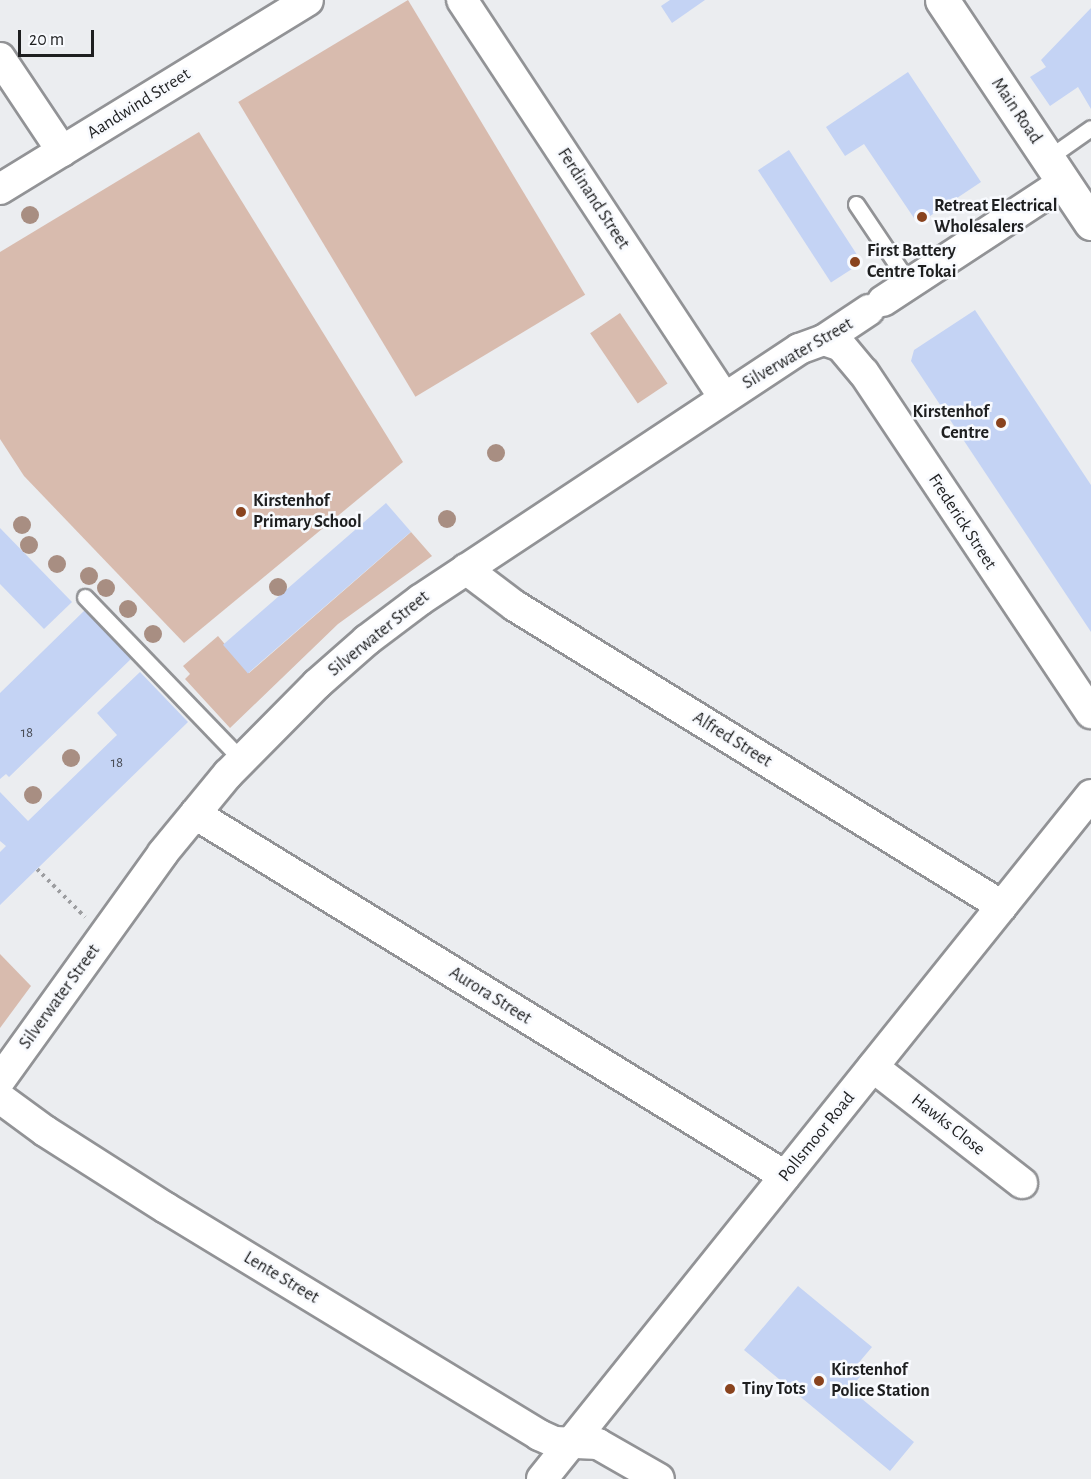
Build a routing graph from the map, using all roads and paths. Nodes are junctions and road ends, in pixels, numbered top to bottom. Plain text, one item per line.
1 (308, 0) edge
2 (462, 0) edge
3 (942, 0) edge
4 (0, 58) edge
5 (1091, 128) edge
6 (62, 151) junction
7 (1056, 170) junction
8 (0, 189) edge
9 (856, 204) dead end
10 (1091, 223) edge
11 (909, 283) junction
12 (824, 340) junction
13 (724, 398) junction
14 (466, 569) junction
15 (85, 597) dead end
16 (1091, 713) edge
17 (242, 760) junction
18 (1091, 795) edge
19 (195, 814) junction
20 (37, 869) dead end
21 (1002, 906) junction
22 (93, 922) dead end
23 (873, 1067) junction
24 (0, 1080) edge
25 (0, 1098) edge
26 (785, 1176) junction
27 (1022, 1183) dead end
28 (569, 1444) junction
29 (542, 1479) edge
30 (659, 1479) edge

1 - 6 street, Aandwind Street
2 - 13 street, Ferdinand Street
3 - 7 main road, Main Road
4 - 6 street
5 - 7 lane
6 - 8 street, Aandwind Street
7 - 10 main road, Main Road
7 - 11 street, Silverwater Street
9 - 11 lane
11 - 12 street, Silverwater Street
12 - 13 street, Silverwater Street
12 - 16 street, Frederick Street
13 - 14 street, Silverwater Street
14 - 17 street, Silverwater Street
14 - 21 street, Alfred Street
15 - 17 lane
17 - 19 street, Silverwater Street
18 - 21 street, Pollsmoor Road
19 - 24 street, Silverwater Street
19 - 26 street, Aurora Street
20 - 22 path
21 - 23 street, Pollsmoor Road
23 - 26 street, Pollsmoor Road
23 - 27 street, Hawks Close
25 - 28 street, Lente Street
26 - 28 street, Pollsmoor Road
28 - 29 street, Pollsmoor Road
28 - 30 street, Lente Street

